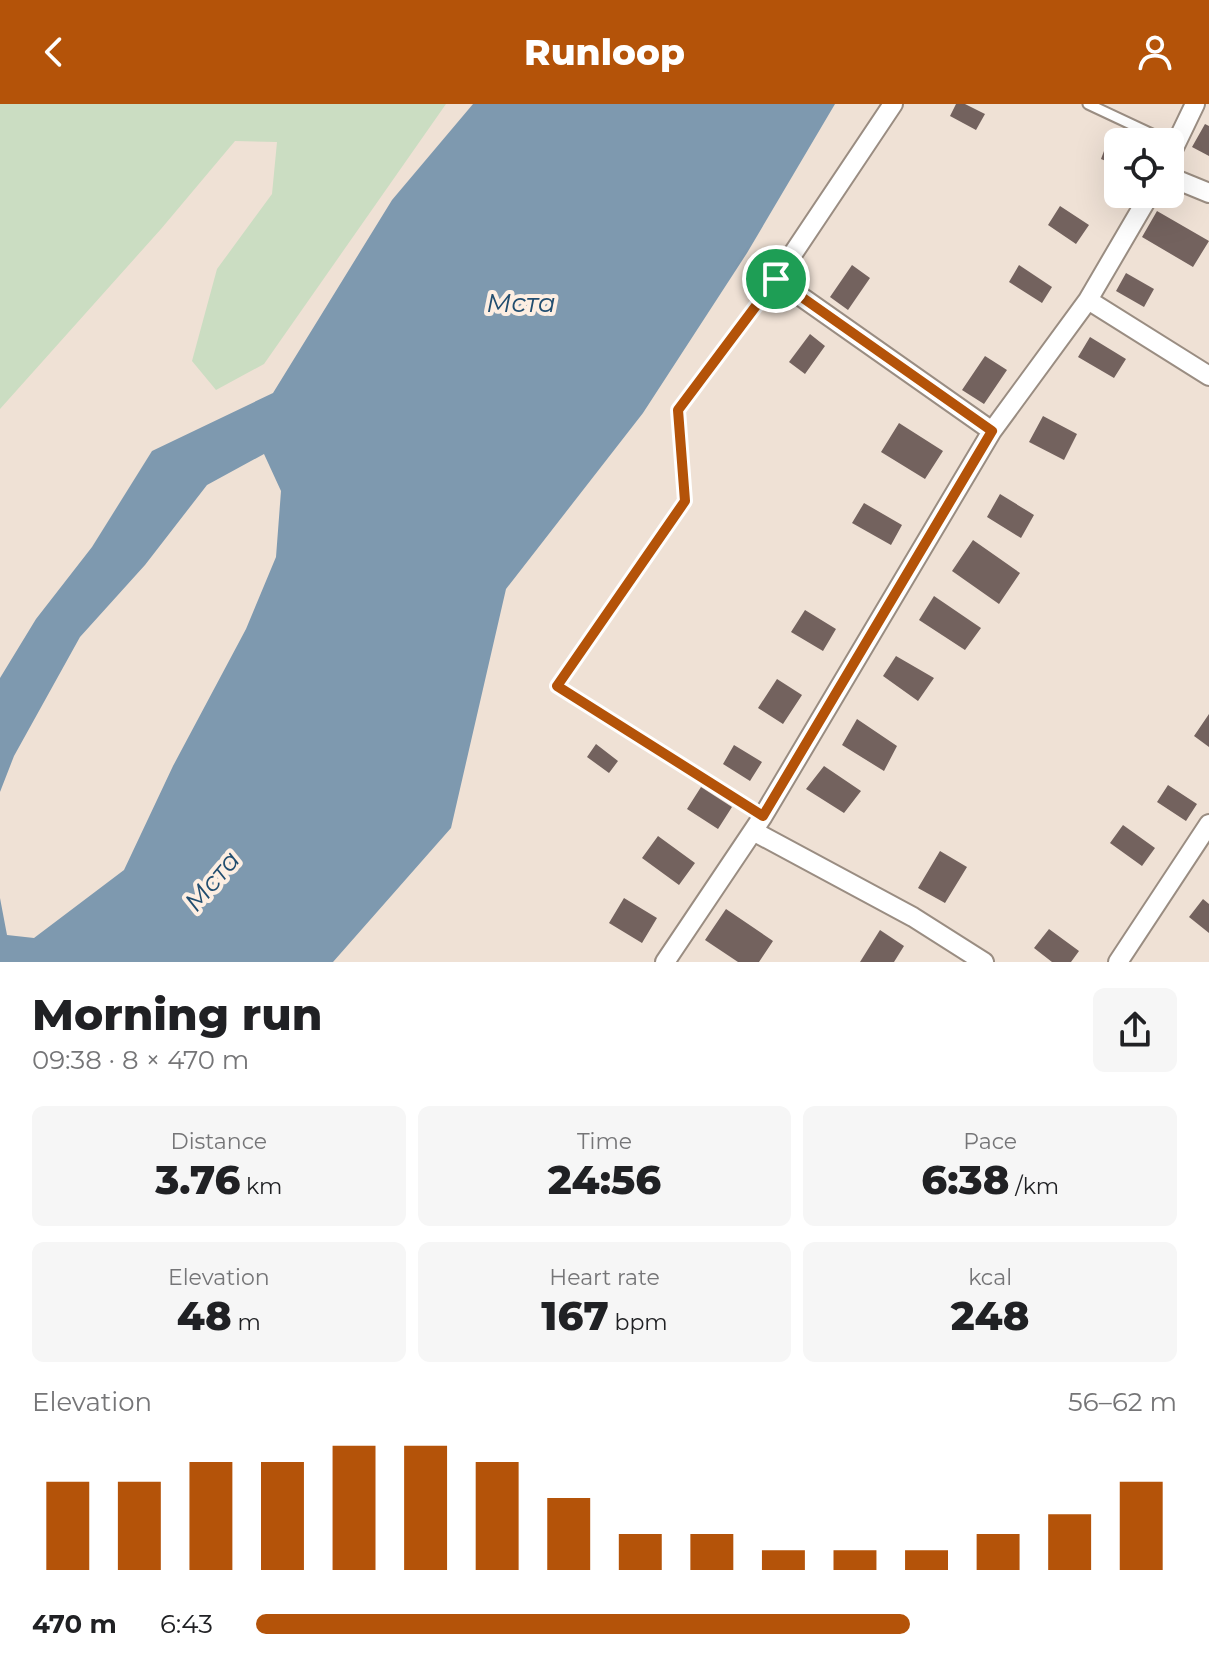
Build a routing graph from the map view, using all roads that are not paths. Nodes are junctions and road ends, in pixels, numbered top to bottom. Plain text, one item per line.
1 (893, 104) edge
2 (1088, 104) edge
3 (1195, 104) edge
4 (1135, 128) edge
5 (1181, 128) edge
6 (1184, 183) edge
7 (1209, 193) edge
8 (1142, 208) edge
9 (1088, 300) junction
10 (1209, 376) edge
11 (992, 431) junction
12 (758, 824) junction
13 (1209, 824) edge
14 (665, 962) edge
15 (984, 962) edge
16 (1118, 962) edge

1 - 11 street
2 - 4 lane
3 - 5 street
6 - 7 street
8 - 9 street
9 - 10 street
9 - 11 street
11 - 12 street
12 - 14 street
12 - 15 street
13 - 16 street

